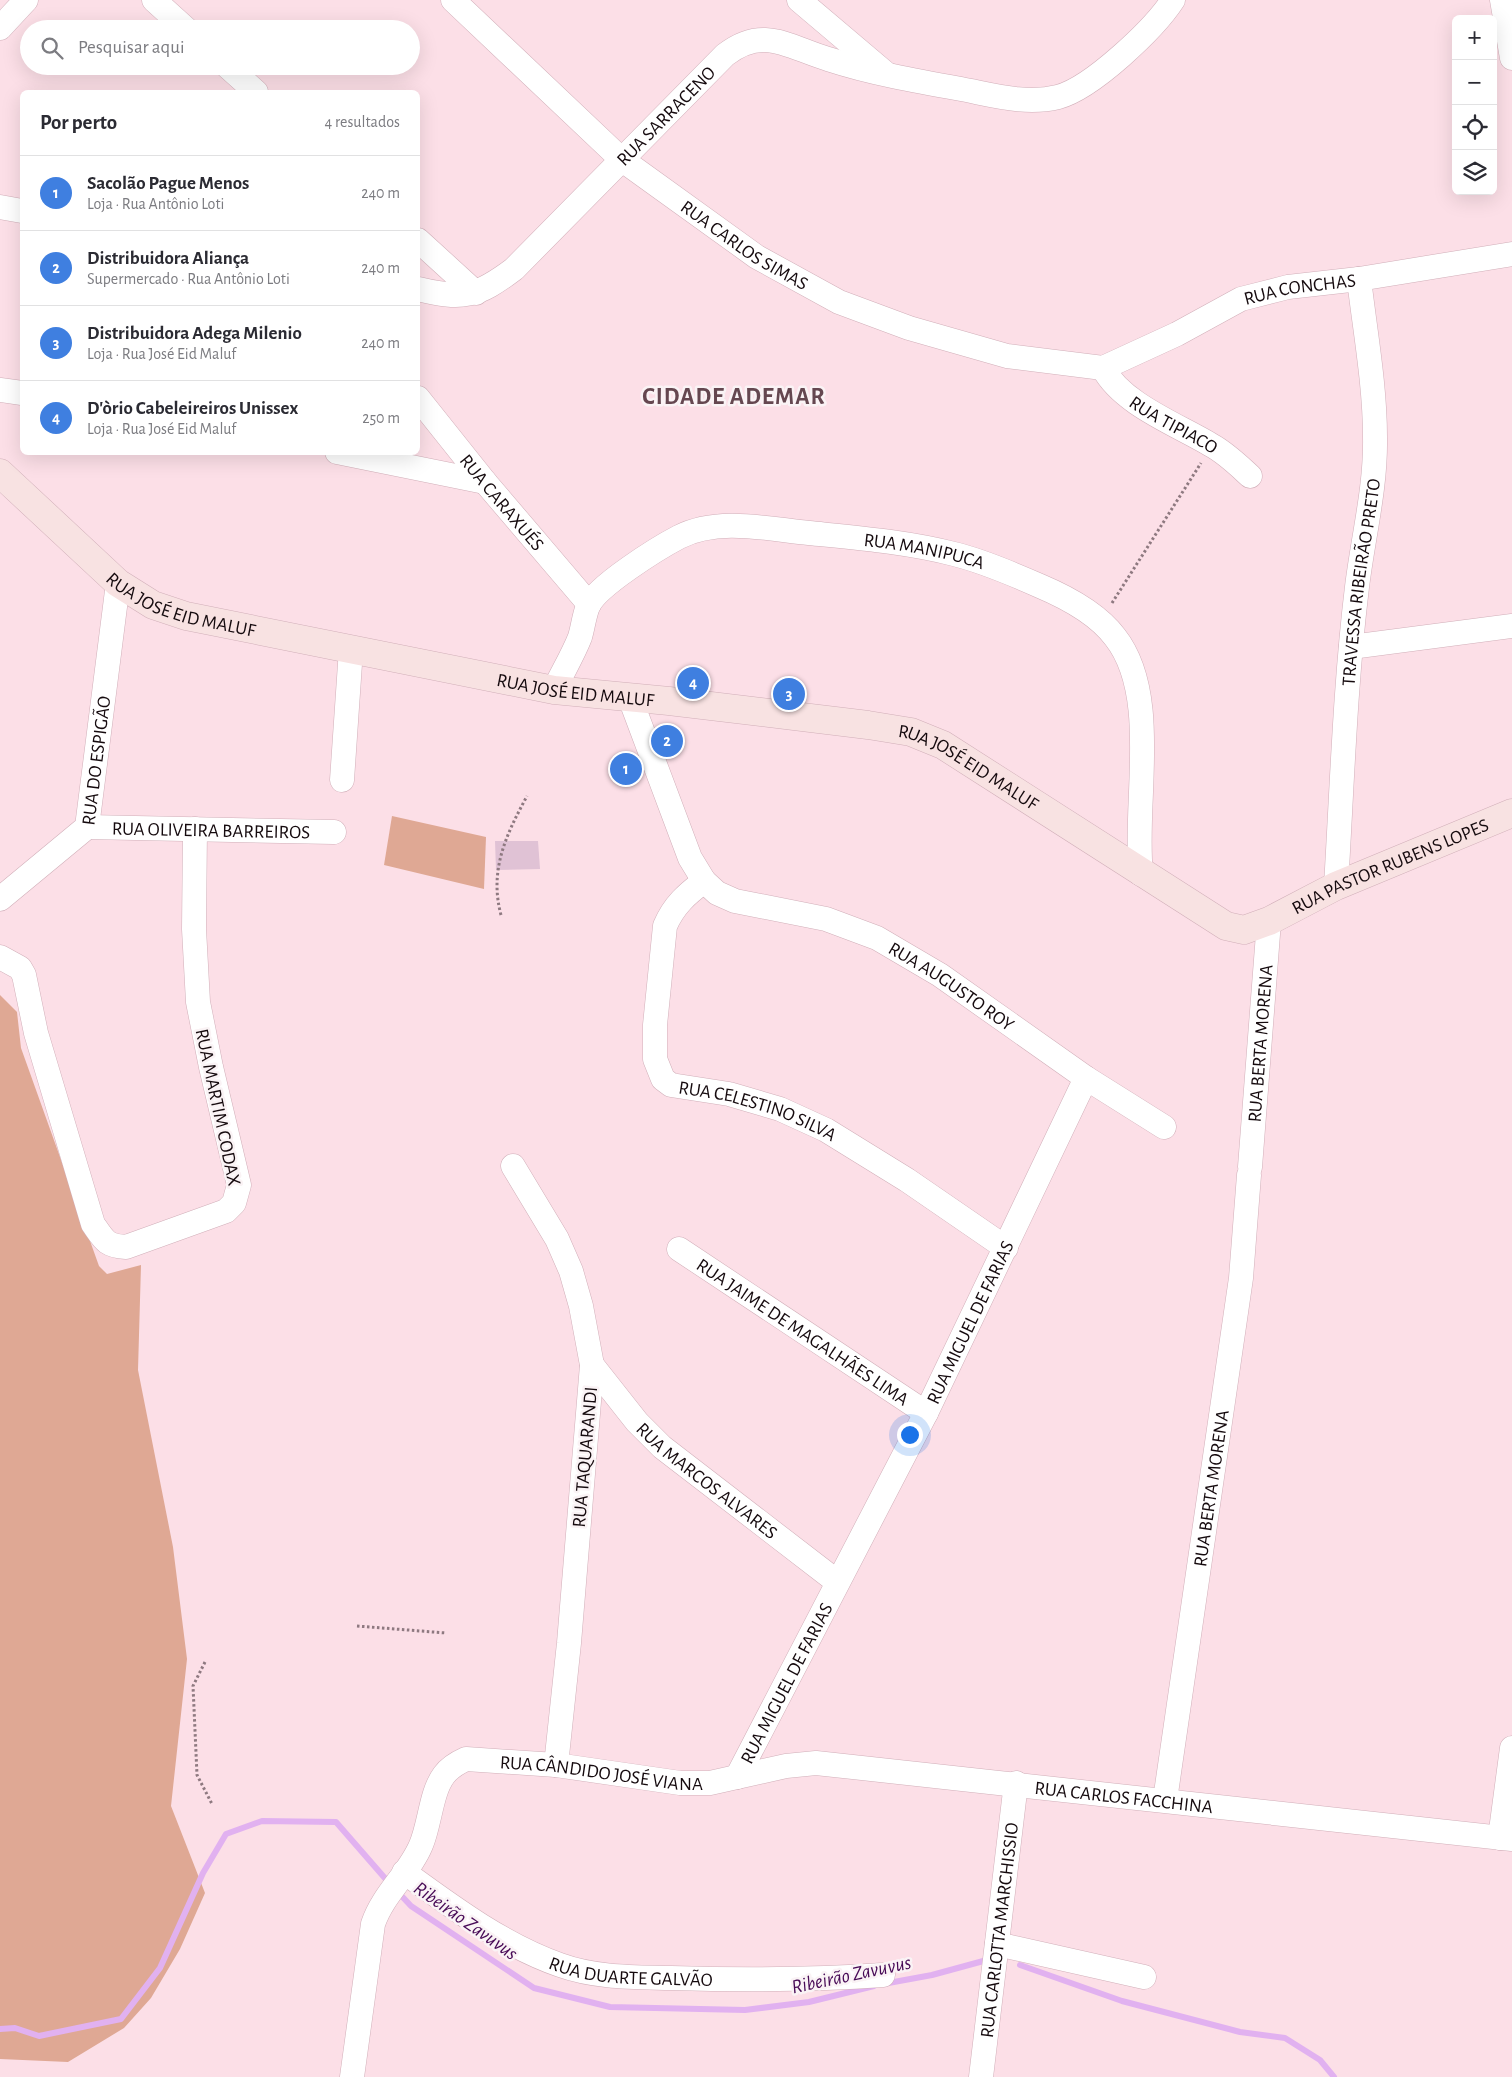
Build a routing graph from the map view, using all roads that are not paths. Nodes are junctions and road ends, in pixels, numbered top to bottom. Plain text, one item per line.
1 (26, 0) edge
2 (154, 0) edge
3 (453, 0) edge
4 (799, 0) edge
5 (1173, 0) edge
6 (1502, 0) edge
7 (176, 20) edge
8 (0, 28) edge
9 (1512, 58) edge
10 (237, 75) edge
11 (889, 76) junction
12 (254, 90) edge
13 (621, 159) junction
14 (0, 207) edge
15 (20, 211) edge
16 (420, 242) edge
17 (1512, 254) edge
18 (1359, 279) junction
19 (420, 289) edge
20 (476, 293) junction
21 (1102, 368) junction
22 (0, 390) edge
23 (20, 394) edge
24 (420, 401) edge
25 (352, 455) edge
26 (0, 473) edge
27 (1250, 476) dead end
28 (485, 482) junction
29 (118, 583) junction
30 (589, 604) junction
31 (1512, 626) edge
32 (1351, 646) junction
33 (351, 649) junction
34 (554, 690) junction
35 (630, 698) junction
36 (342, 780) dead end
37 (1512, 813) edge
38 (87, 827) junction
39 (195, 829) junction
40 (334, 832) dead end
41 (1141, 874) junction
42 (1336, 886) junction
43 (711, 887) junction
44 (0, 899) edge
45 (1269, 921) junction
46 (0, 957) edge
47 (1086, 1078) junction
48 (1164, 1127) dead end
49 (514, 1166) dead end
50 (1006, 1248) junction
51 (679, 1249) dead end
52 (592, 1365) junction
53 (926, 1414) junction
54 (836, 1581) junction
55 (1512, 1748) edge
56 (556, 1765) junction
57 (737, 1777) junction
58 (1016, 1784) junction
59 (1165, 1800) junction
60 (1506, 1839) edge
61 (401, 1876) junction
62 (997, 1944) junction
63 (883, 1975) dead end
64 (1144, 1977) dead end
65 (352, 2077) edge
66 (981, 2077) edge

1 - 8 street
2 - 7 street
3 - 13 street, RUA CARLOS SIMAS
4 - 11 street
5 - 11 street, RUA SARRACENO
6 - 9 street
10 - 12 street
11 - 13 street, RUA SARRACENO
13 - 20 street, RUA SARRACENO
13 - 21 street, RUA CARLOS SIMAS
14 - 15 street
16 - 20 street
17 - 18 street, RUA CONCHAS
18 - 21 street, RUA CONCHAS
18 - 32 street, TRAVESSA RIBEIRÃO PRETO
19 - 20 street
21 - 27 street, RUA TIPIACO
22 - 23 street
24 - 28 street, RUA CARAXUÉS
25 - 28 street
26 - 29 street, RUA JOSÉ EID MALUF
28 - 30 street, RUA CARAXUÉS
29 - 33 street, RUA JOSÉ EID MALUF
29 - 38 street, RUA DO ESPIGÃO
30 - 34 street
30 - 41 street, RUA MANIPUCA
31 - 32 street
32 - 42 street, TRAVESSA RIBEIRÃO PRETO
33 - 34 street, RUA JOSÉ EID MALUF
33 - 36 street
34 - 35 street, RUA JOSÉ EID MALUF
35 - 41 street, RUA JOSÉ EID MALUF
35 - 43 street
37 - 42 street, RUA PASTOR RUBENS LOPES
38 - 39 street, RUA OLIVEIRA BARREIROS
38 - 44 street, RUA DO ESPIGÃO
39 - 40 street, RUA OLIVEIRA BARREIROS
39 - 46 street, RUA MARTIM CODAX
41 - 45 street, RUA JOSÉ EID MALUF
42 - 45 street, RUA PASTOR RUBENS LOPES
43 - 47 street, RUA AUGUSTO ROY
43 - 50 street, RUA CELESTINO SILVA
45 - 59 street, RUA BERTA MORENA
47 - 48 street, RUA AUGUSTO ROY
47 - 50 street, RUA MIGUEL DE FARIAS
49 - 52 street, RUA TAQUARANDI
50 - 53 street, RUA MIGUEL DE FARIAS
51 - 53 street, RUA JAIME DE MAGALHÃES LIMA
52 - 54 street, RUA MARCOS ALVARES
52 - 56 street, RUA TAQUARANDI
53 - 54 street, RUA MIGUEL DE FARIAS
54 - 57 street, RUA MIGUEL DE FARIAS
55 - 60 street
56 - 57 street, RUA CÂNDIDO JOSÉ VIANA
56 - 61 street, RUA CÂNDIDO JOSÉ VIANA
57 - 58 street, RUA CARLOS FACCHINA
58 - 59 street, RUA CARLOS FACCHINA
58 - 62 street, RUA CARLOTTA MARCHISSIO
59 - 60 street, RUA CARLOS FACCHINA
61 - 63 street, RUA DUARTE GALVÃO
61 - 65 street
62 - 64 street
62 - 66 street, RUA CARLOTTA MARCHISSIO

